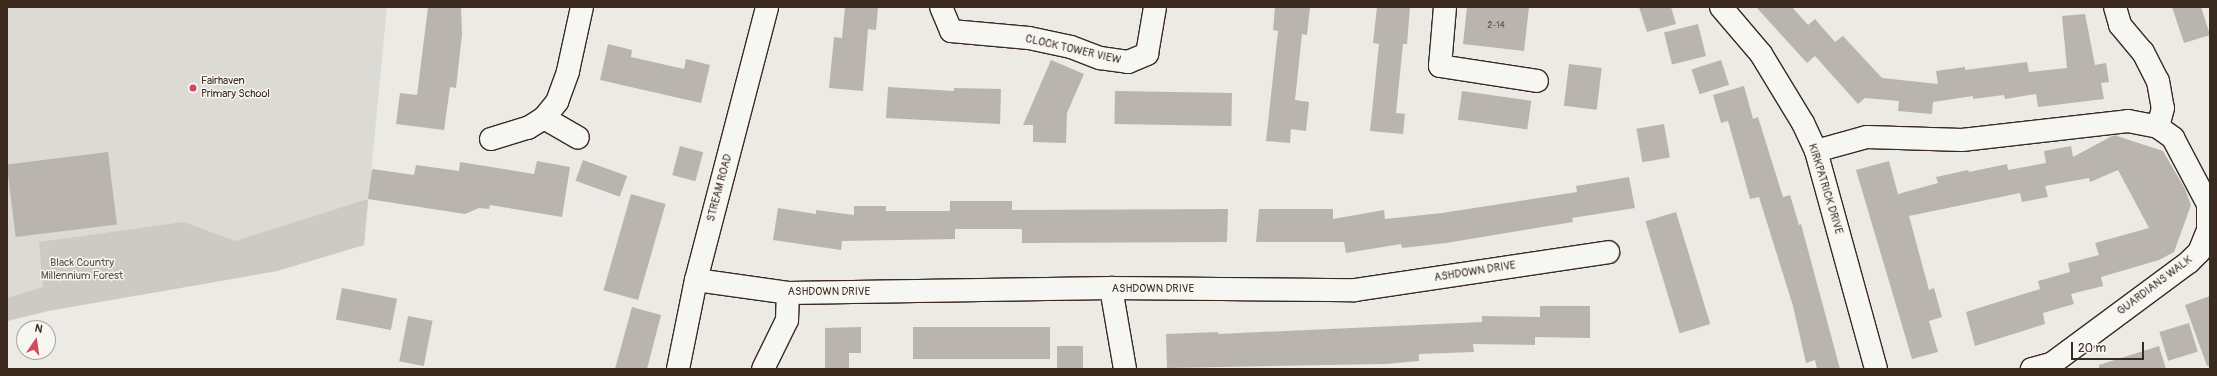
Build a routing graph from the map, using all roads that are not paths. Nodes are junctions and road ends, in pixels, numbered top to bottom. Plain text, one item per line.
1 (582, 7) edge
2 (767, 7) edge
3 (941, 7) edge
4 (1155, 7) edge
5 (1445, 7) edge
6 (1722, 7) edge
7 (2115, 7) edge
8 (1537, 81) dead end
9 (544, 118) junction
10 (2158, 127) junction
11 (578, 138) dead end
12 (490, 139) dead end
13 (1816, 151) junction
14 (1608, 252) dead end
15 (696, 280) junction
16 (1111, 288) junction
17 (788, 293) junction
18 (678, 369) edge
19 (763, 369) edge
20 (1125, 369) edge
21 (1876, 369) edge
22 (2032, 369) edge

1 - 9 main road
2 - 15 main road, STREAM ROAD
3 - 4 main road, CLOCK TOWER VIEW
5 - 8 main road
6 - 13 main road, KIRKPATRICK DRIVE
7 - 10 main road
9 - 11 main road
9 - 12 main road
10 - 13 main road, GUARDIANS WALK
10 - 22 main road, GUARDIANS WALK
13 - 21 main road, KIRKPATRICK DRIVE
14 - 16 main road, ASHDOWN DRIVE
15 - 17 main road, ASHDOWN DRIVE
15 - 18 main road, STREAM ROAD
16 - 17 main road, ASHDOWN DRIVE
16 - 20 main road
17 - 19 main road

